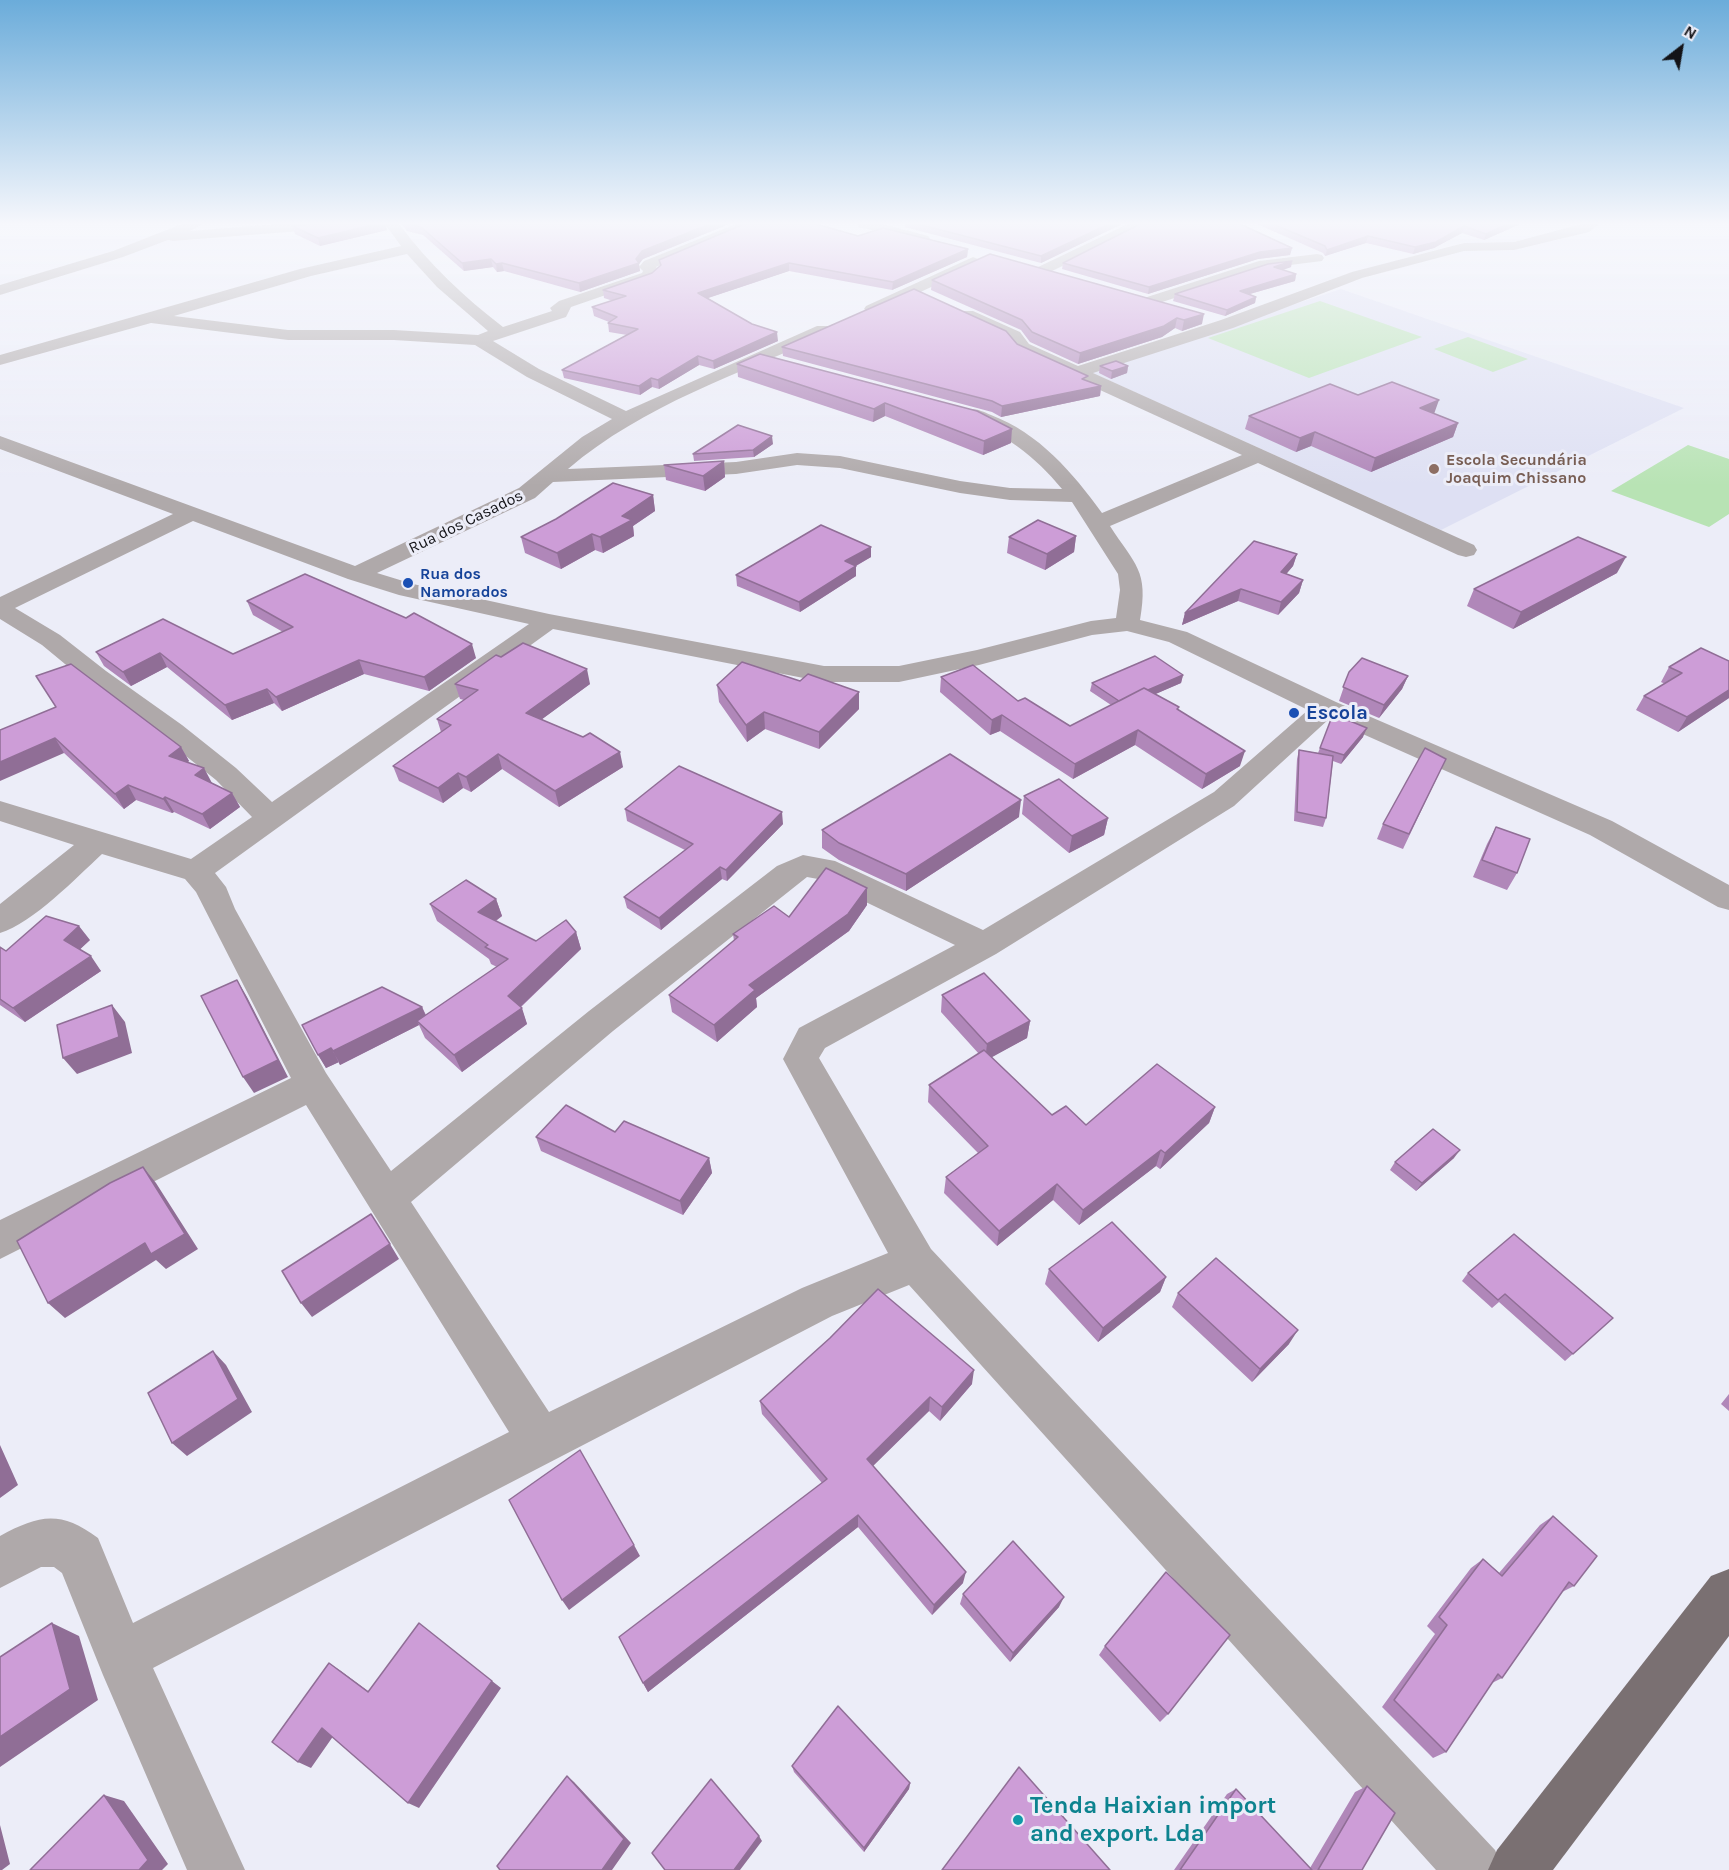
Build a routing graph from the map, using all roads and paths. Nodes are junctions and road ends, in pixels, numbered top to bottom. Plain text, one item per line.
1 (179, 311) edge
2 (475, 311) edge
3 (561, 311) edge
4 (866, 311) edge
5 (961, 311) edge
6 (1261, 311) edge
7 (858, 315) edge
8 (1205, 317) dead end
9 (154, 319) junction
10 (838, 324) edge
11 (1227, 324) junction
12 (502, 334) junction
13 (479, 340) junction
14 (758, 358) junction
15 (0, 360) edge
16 (792, 367) edge
17 (1076, 373) junction
18 (951, 408) edge
19 (625, 418) junction
20 (0, 442) edge
21 (1257, 456) junction
22 (550, 476) junction
23 (1078, 496) junction
24 (192, 513) junction
25 (1098, 523) junction
26 (1466, 550) dead end
27 (356, 574) junction
28 (0, 608) edge
29 (549, 621) junction
30 (1127, 624) junction
31 (1326, 708) junction
32 (0, 811) edge
33 (272, 818) junction
34 (98, 843) junction
35 (195, 871) junction
36 (1729, 899) edge
37 (0, 921) edge
38 (984, 945) junction
39 (313, 1084) junction
40 (385, 1200) junction
41 (0, 1240) edge
42 (916, 1263) junction
43 (541, 1441) junction
44 (0, 1563) edge
45 (1729, 1594) edge
46 (121, 1657) junction
47 (216, 1870) edge
48 (1475, 1870) edge
49 (1517, 1870) edge

1 - 9 street
2 - 12 street
3 - 12 street
4 - 7 street
5 - 17 street
6 - 11 street
8 - 11 street
9 - 13 street
9 - 15 street
10 - 14 street, Rua dos Casados
11 - 17 street
12 - 13 street
13 - 19 street
14 - 16 street
14 - 19 street, Rua dos Casados
17 - 21 street
18 - 23 street
19 - 22 street, Rua dos Casados
20 - 24 street
21 - 25 street
21 - 26 street
22 - 23 street
22 - 27 street, Rua dos Casados
23 - 25 street
24 - 27 street
24 - 28 street
25 - 30 street
27 - 29 street
28 - 33 street
29 - 30 street
29 - 33 street
30 - 31 street
31 - 36 street
31 - 38 street
32 - 34 street
33 - 35 street
34 - 35 street
34 - 37 street
35 - 39 street
38 - 40 street
38 - 42 street
39 - 40 street
39 - 41 street
40 - 43 street
42 - 43 street
42 - 48 street
43 - 46 street
44 - 46 street
45 - 49 main road
46 - 47 street

